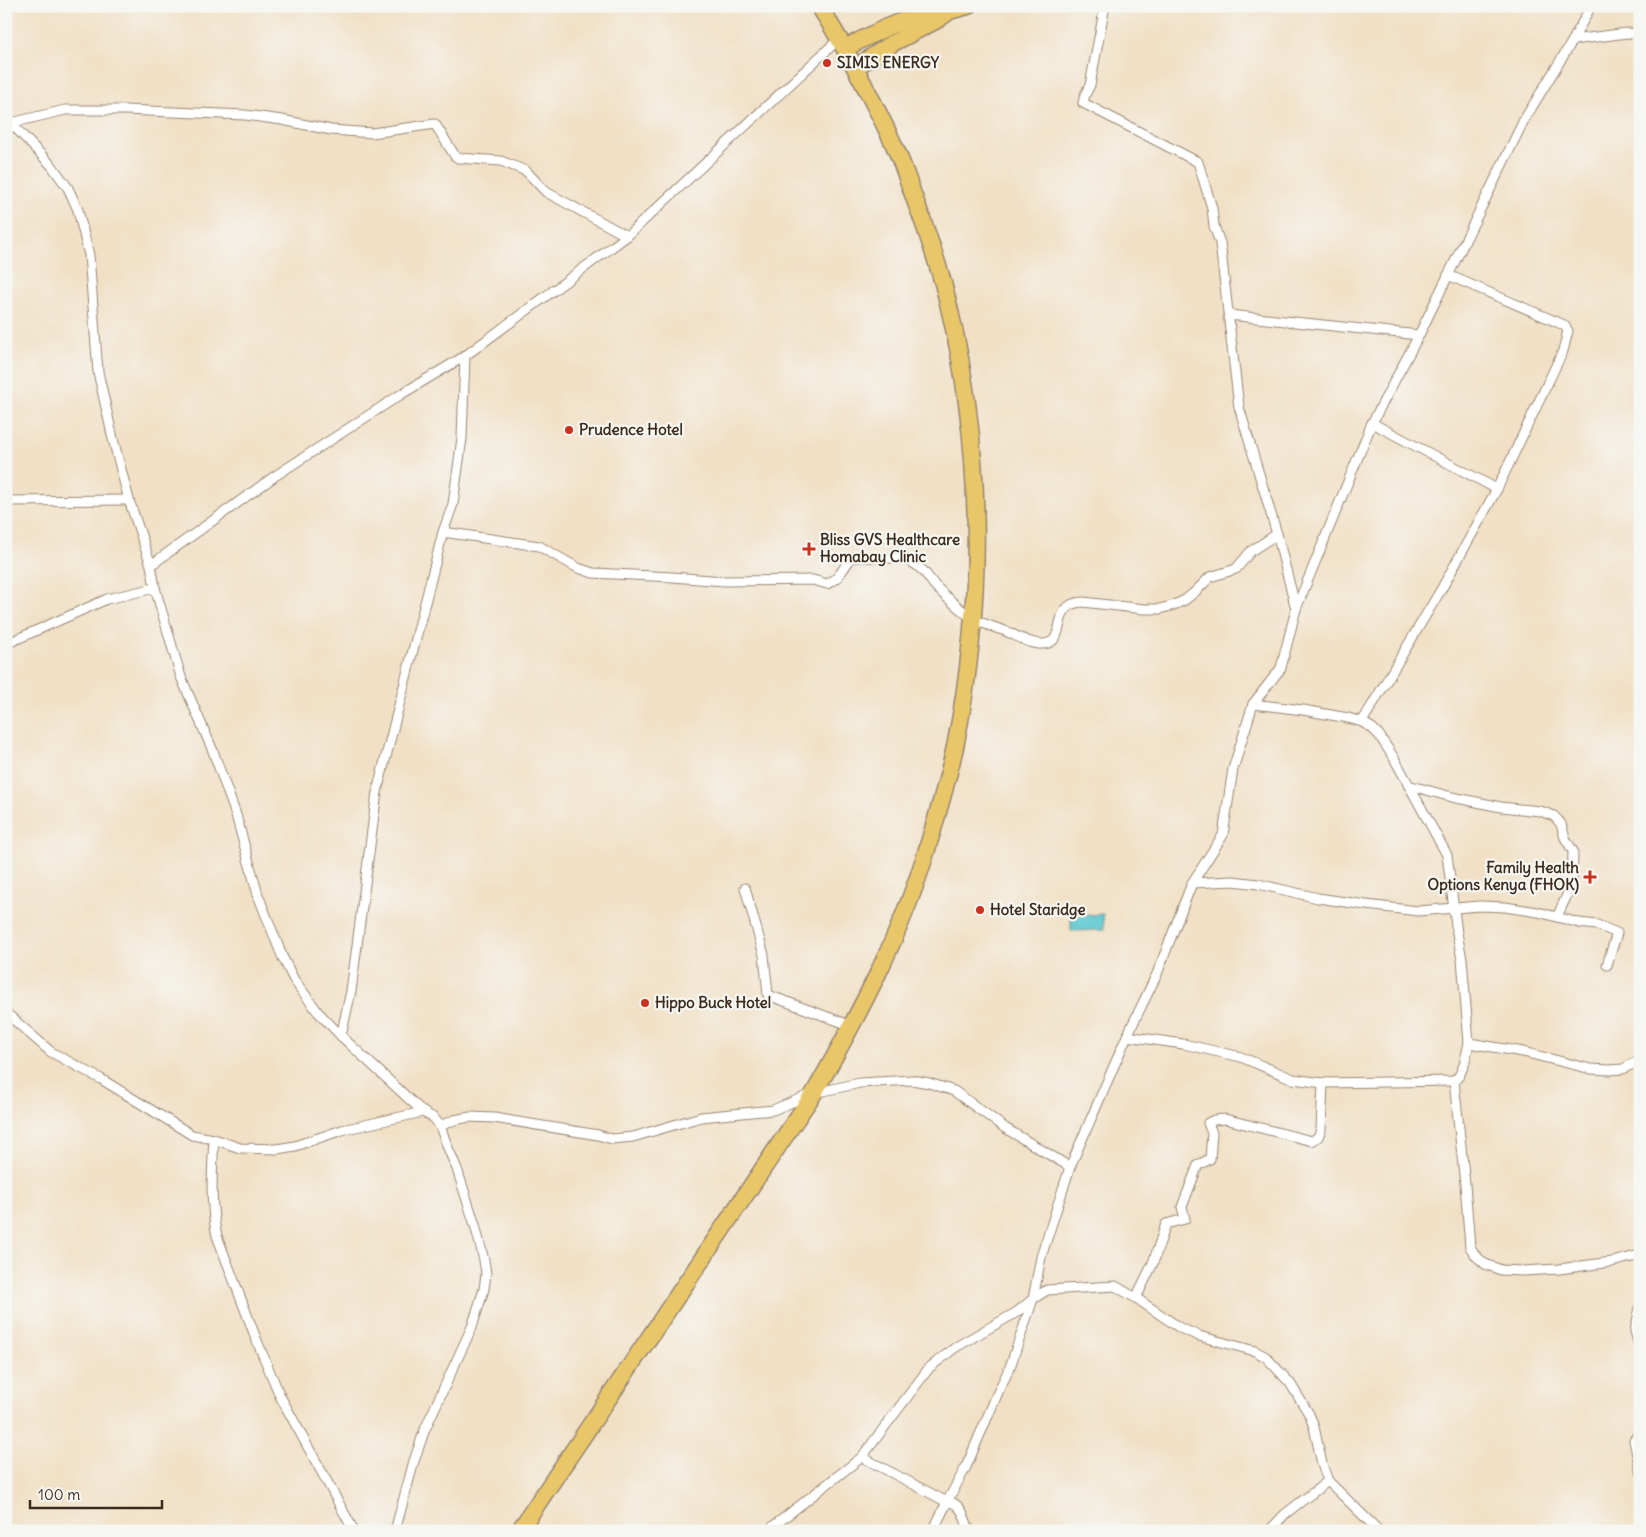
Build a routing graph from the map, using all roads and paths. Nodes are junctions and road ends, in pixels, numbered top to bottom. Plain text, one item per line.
1 (819, 6) edge
2 (968, 6) edge
3 (1105, 6) edge
4 (1591, 6) edge
5 (949, 11) junction
6 (1640, 34) edge
7 (1573, 40) junction
8 (842, 43) junction
9 (856, 67) junction
10 (9, 121) edge
11 (627, 236) junction
12 (1448, 275) junction
13 (1229, 315) junction
14 (1419, 335) junction
15 (465, 356) junction
16 (1372, 423) junction
17 (1497, 489) junction
18 (130, 500) junction
19 (6, 501) edge
20 (443, 532) junction
21 (1277, 534) junction
22 (151, 565) junction
23 (155, 588) junction
24 (1296, 610) junction
25 (973, 618) junction
26 (6, 644) edge
27 (1253, 704) junction
28 (1362, 722) junction
29 (1408, 784) junction
30 (1192, 883) junction
31 (744, 888) dead end
32 (1454, 908) junction
33 (1557, 917) junction
34 (1607, 965) dead end
35 (6, 1013) edge
36 (852, 1026) junction
37 (341, 1036) junction
38 (1127, 1036) junction
39 (1469, 1043) junction
40 (1640, 1060) edge
41 (1454, 1081) junction
42 (1323, 1082) junction
43 (814, 1093) junction
44 (423, 1112) junction
45 (440, 1126) junction
46 (214, 1139) junction
47 (1070, 1168) junction
48 (1640, 1255) edge
49 (1136, 1298) junction
50 (1033, 1299) junction
51 (1640, 1308) edge
52 (1640, 1349) edge
53 (1640, 1432) edge
54 (862, 1457) junction
55 (1640, 1470) edge
56 (1328, 1481) junction
57 (947, 1502) junction
58 (354, 1531) edge
59 (395, 1531) edge
60 (519, 1531) edge
61 (767, 1531) edge
62 (933, 1531) edge
63 (969, 1531) edge
64 (1268, 1531) edge
65 (1379, 1531) edge

1 - 8 highway
2 - 5 highway
3 - 13 street
4 - 7 street
5 - 8 highway
5 - 9 highway
6 - 7 street
7 - 12 street
8 - 9 highway
8 - 11 street
9 - 25 highway
10 - 11 street
10 - 18 street
11 - 15 street
12 - 14 street
12 - 17 street
13 - 14 street
13 - 21 street
14 - 16 street
15 - 20 street
15 - 22 street
16 - 17 street
16 - 24 street
17 - 28 street
18 - 19 street
18 - 22 street
20 - 25 street
20 - 37 street
21 - 24 street
21 - 25 street
22 - 23 street
23 - 26 street
23 - 37 street
24 - 27 street
25 - 36 highway
27 - 28 street
27 - 30 street
28 - 29 street
29 - 32 street
29 - 33 street
30 - 32 street
30 - 38 street
31 - 36 street
32 - 33 street
32 - 39 street
33 - 34 street
35 - 46 street
36 - 43 highway
37 - 44 street
38 - 42 street
38 - 47 street
39 - 40 street
39 - 41 street
41 - 42 street
41 - 48 street
42 - 49 street
43 - 45 street
43 - 47 street
43 - 60 highway
44 - 45 street
44 - 46 street
45 - 59 street
46 - 58 street
47 - 50 street
49 - 50 street
49 - 56 street
50 - 54 street
50 - 57 street
51 - 52 street
53 - 55 street
54 - 57 street
54 - 61 street
56 - 64 street
56 - 65 street
57 - 62 street
57 - 63 street

